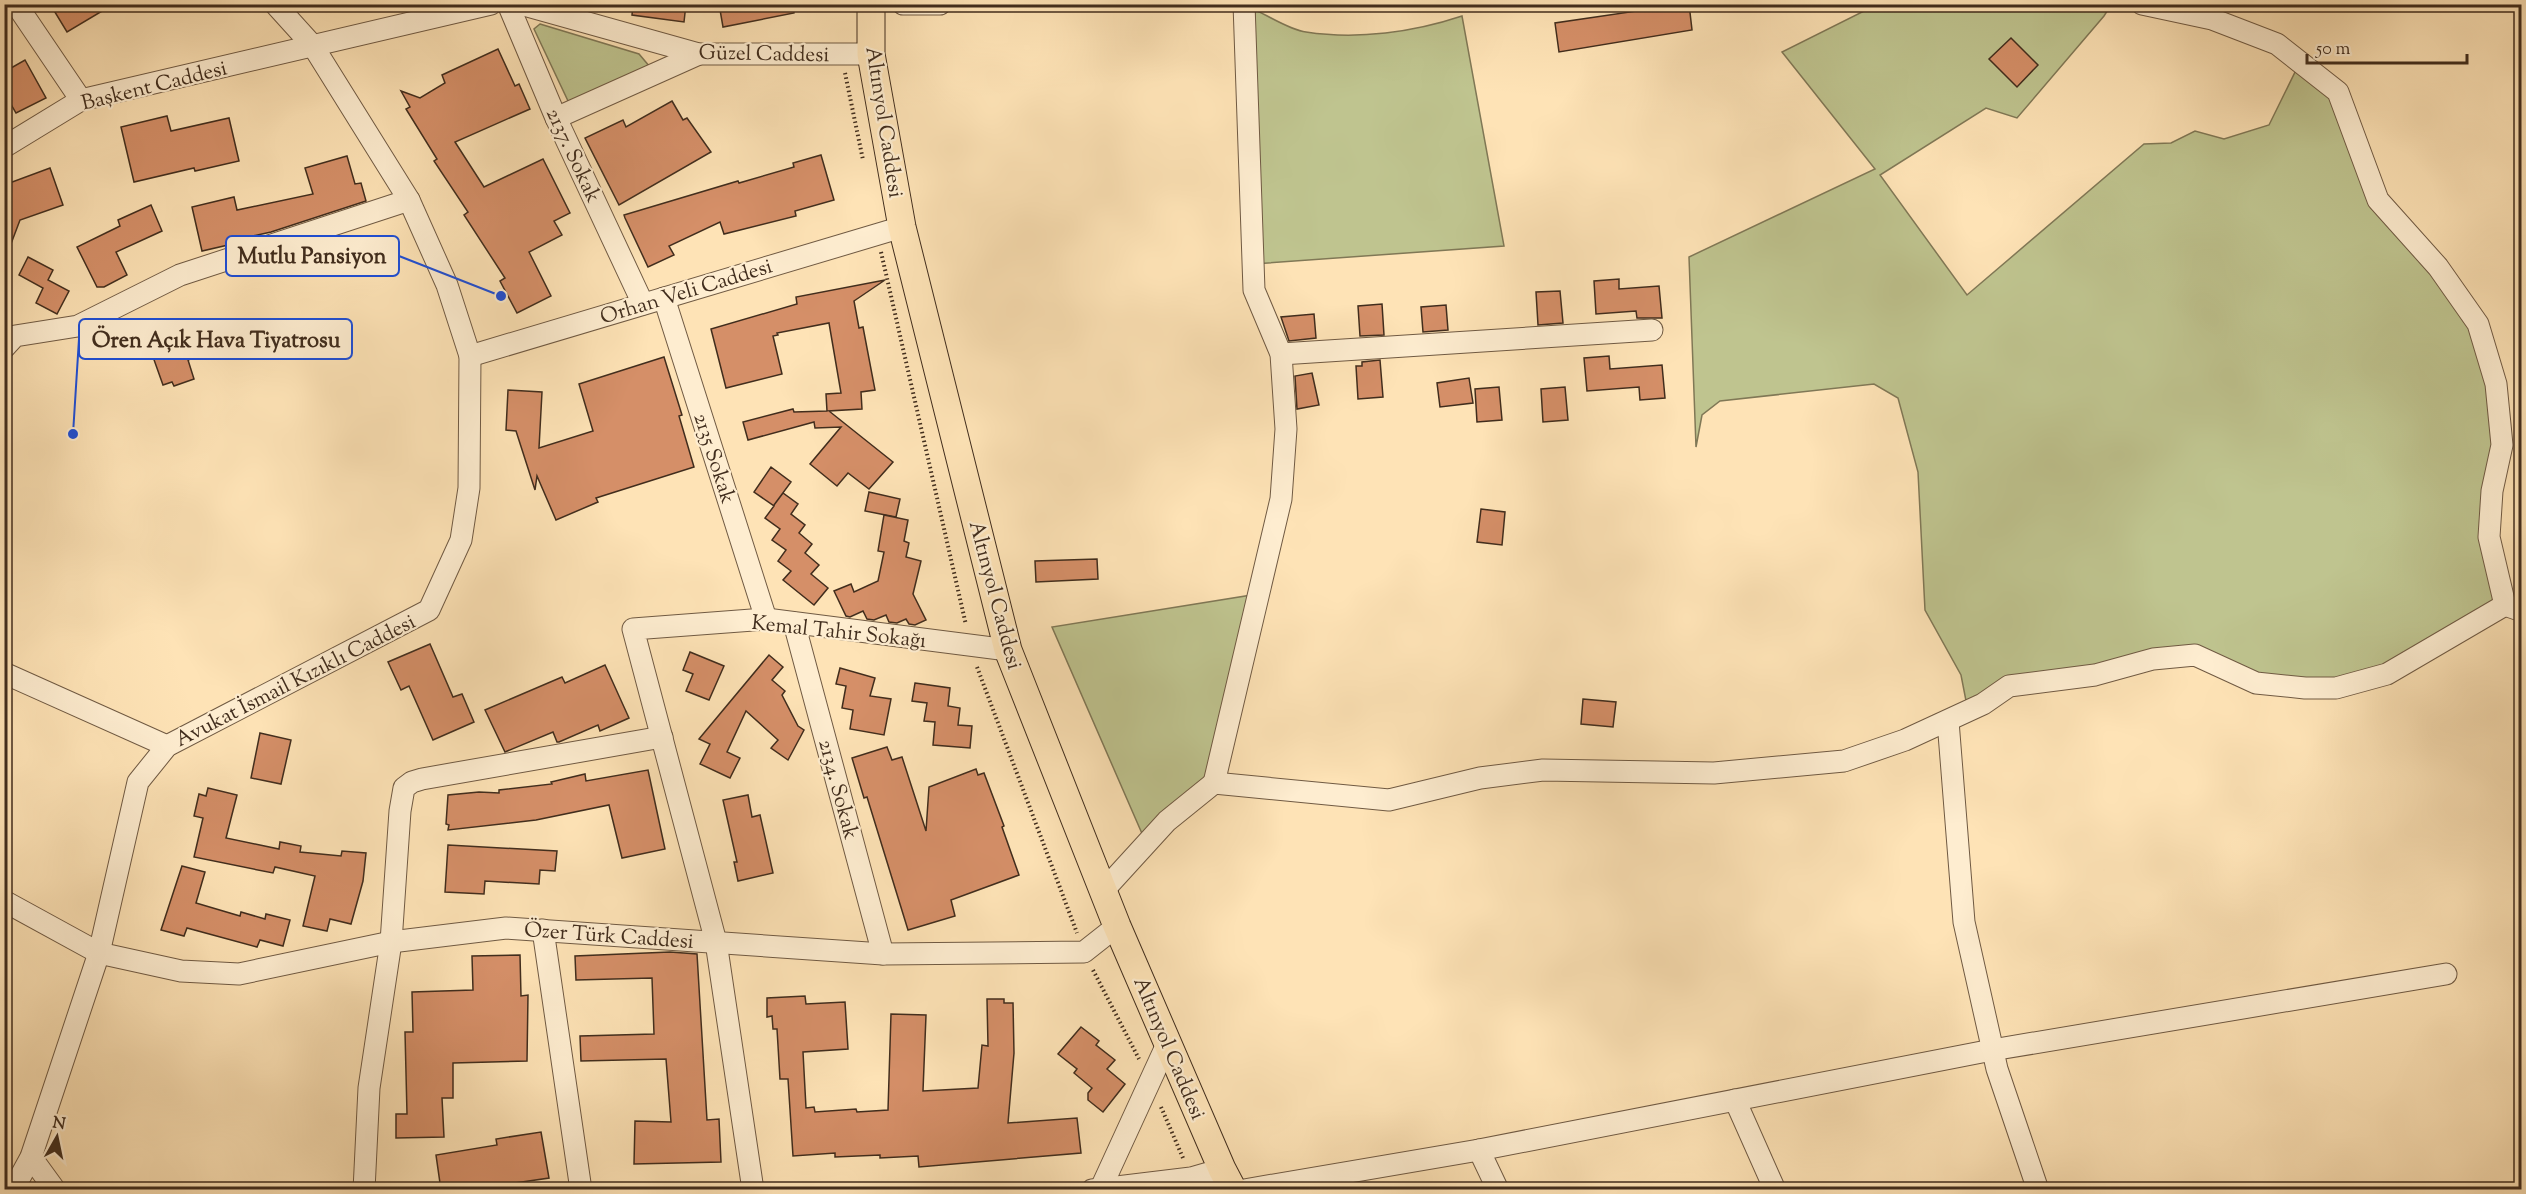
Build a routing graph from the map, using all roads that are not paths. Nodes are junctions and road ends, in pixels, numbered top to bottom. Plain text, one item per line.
1 (16, 4) edge
2 (275, 4) edge
3 (421, 4) edge
4 (491, 4) edge
5 (508, 4) edge
6 (520, 4) edge
7 (871, 4) edge
8 (903, 4) edge
9 (940, 4) edge
10 (1244, 4) edge
11 (2142, 4) edge
12 (412, 24) junction
13 (313, 46) junction
14 (699, 54) junction
15 (871, 54) junction
16 (81, 100) junction
17 (556, 118) junction
18 (4, 147) edge
19 (409, 200) junction
20 (902, 227) junction
21 (664, 298) junction
22 (643, 304) junction
23 (1652, 330) dead end
24 (8, 335) edge
25 (1281, 354) junction
26 (470, 356) junction
27 (2513, 608) edge
28 (766, 619) junction
29 (794, 623) junction
30 (1008, 650) junction
31 (4, 673) edge
32 (1948, 721) junction
33 (662, 737) junction
34 (168, 746) junction
35 (1214, 783) junction
36 (1104, 890) junction
37 (4, 901) edge
38 (1117, 926) junction
39 (543, 930) junction
40 (391, 942) junction
41 (716, 942) junction
42 (99, 953) junction
43 (883, 954) junction
44 (2446, 974) dead end
45 (1168, 1042) junction
46 (1992, 1050) junction
47 (1735, 1100) junction
48 (1479, 1150) junction
49 (31, 1157) junction
50 (1227, 1179) edge
51 (1097, 1189) edge
52 (13, 1190) edge
53 (55, 1190) edge
54 (364, 1190) edge
55 (581, 1190) edge
56 (753, 1190) edge
57 (1244, 1190) edge
58 (1498, 1190) edge
59 (1775, 1190) edge
60 (2038, 1190) edge

1 - 16 street
2 - 13 street, Avukat İsmail Kızıklı Caddesi
3 - 12 street
4 - 12 street
5 - 17 street, 2137. Sokak
6 - 14 street, Güzel Caddesi
7 - 15 main road, Altınyol Caddesi
8 - 9 street
10 - 25 street
11 - 27 street
12 - 13 street
13 - 16 street, Başkent Caddesi
13 - 19 street, Avukat İsmail Kızıklı Caddesi
14 - 15 street, Güzel Caddesi
14 - 17 street
15 - 20 main road, Altınyol Caddesi
16 - 18 street, Başkent Caddesi
17 - 22 street, 2137. Sokak
19 - 24 street
19 - 26 street, Avukat İsmail Kızıklı Caddesi
20 - 21 street, Orhan Veli Caddesi
20 - 30 main road, Altınyol Caddesi
21 - 22 street, Orhan Veli Caddesi
21 - 28 street, 2135 Sokak
22 - 26 street, Orhan Veli Caddesi
23 - 25 street
25 - 35 street
26 - 34 street, Avukat İsmail Kızıklı Caddesi
27 - 32 street
28 - 29 street, Kemal Tahir Sokağı
28 - 33 street, Kemal Tahir Sokağı
29 - 30 street, Kemal Tahir Sokağı
29 - 43 street, 2134. Sokak
30 - 36 main road, Altınyol Caddesi
31 - 34 street
32 - 35 street
32 - 46 street
33 - 40 street
33 - 41 street
34 - 42 street, Avukat İsmail Kızıklı Caddesi
35 - 36 street
36 - 38 main road, Altınyol Caddesi
37 - 42 street, Özer Türk Caddesi
38 - 43 street, Özer Türk Caddesi
38 - 45 main road, Altınyol Caddesi
39 - 40 street, Özer Türk Caddesi
39 - 41 street, Özer Türk Caddesi
39 - 55 street
40 - 42 street, Özer Türk Caddesi
40 - 54 street
41 - 43 street, Özer Türk Caddesi
41 - 56 street
42 - 49 street, Avukat İsmail Kızıklı Caddesi
44 - 46 street
45 - 50 main road, Altınyol Caddesi
45 - 51 street
46 - 47 street
46 - 60 street
47 - 48 street
47 - 59 street
48 - 57 street
48 - 58 street
49 - 52 street, Avukat İsmail Kızıklı Caddesi
49 - 53 street
50 - 51 street

